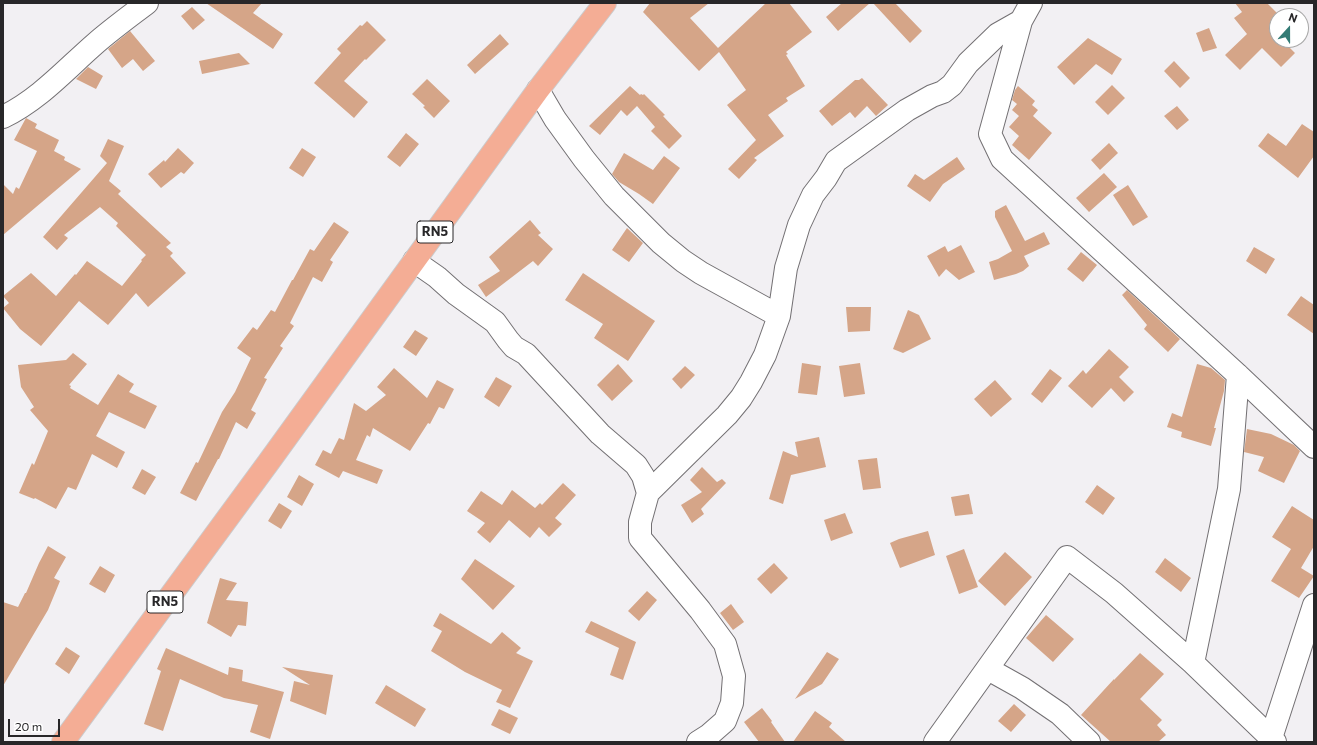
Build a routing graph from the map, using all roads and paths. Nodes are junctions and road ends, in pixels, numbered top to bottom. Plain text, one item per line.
1 (147, 3) edge
2 (605, 3) edge
3 (1026, 12) edge
4 (538, 90) junction
5 (3, 117) edge
6 (414, 261) junction
7 (780, 316) junction
8 (1238, 375) junction
9 (1314, 447) edge
10 (648, 493) junction
11 (1313, 611) edge
12 (1193, 663) junction
13 (988, 669) junction
14 (1273, 740) edge
15 (63, 742) edge
16 (698, 742) edge
17 (935, 742) edge
18 (1089, 742) edge

1 - 5 street
2 - 4 highway, RN5
3 - 7 street
3 - 8 street
4 - 6 highway, RN5
4 - 7 street
6 - 10 street
6 - 15 highway, RN5
7 - 10 street
8 - 9 street
8 - 12 street
10 - 16 street
11 - 14 street
12 - 13 street
12 - 14 street
13 - 17 street
13 - 18 street

